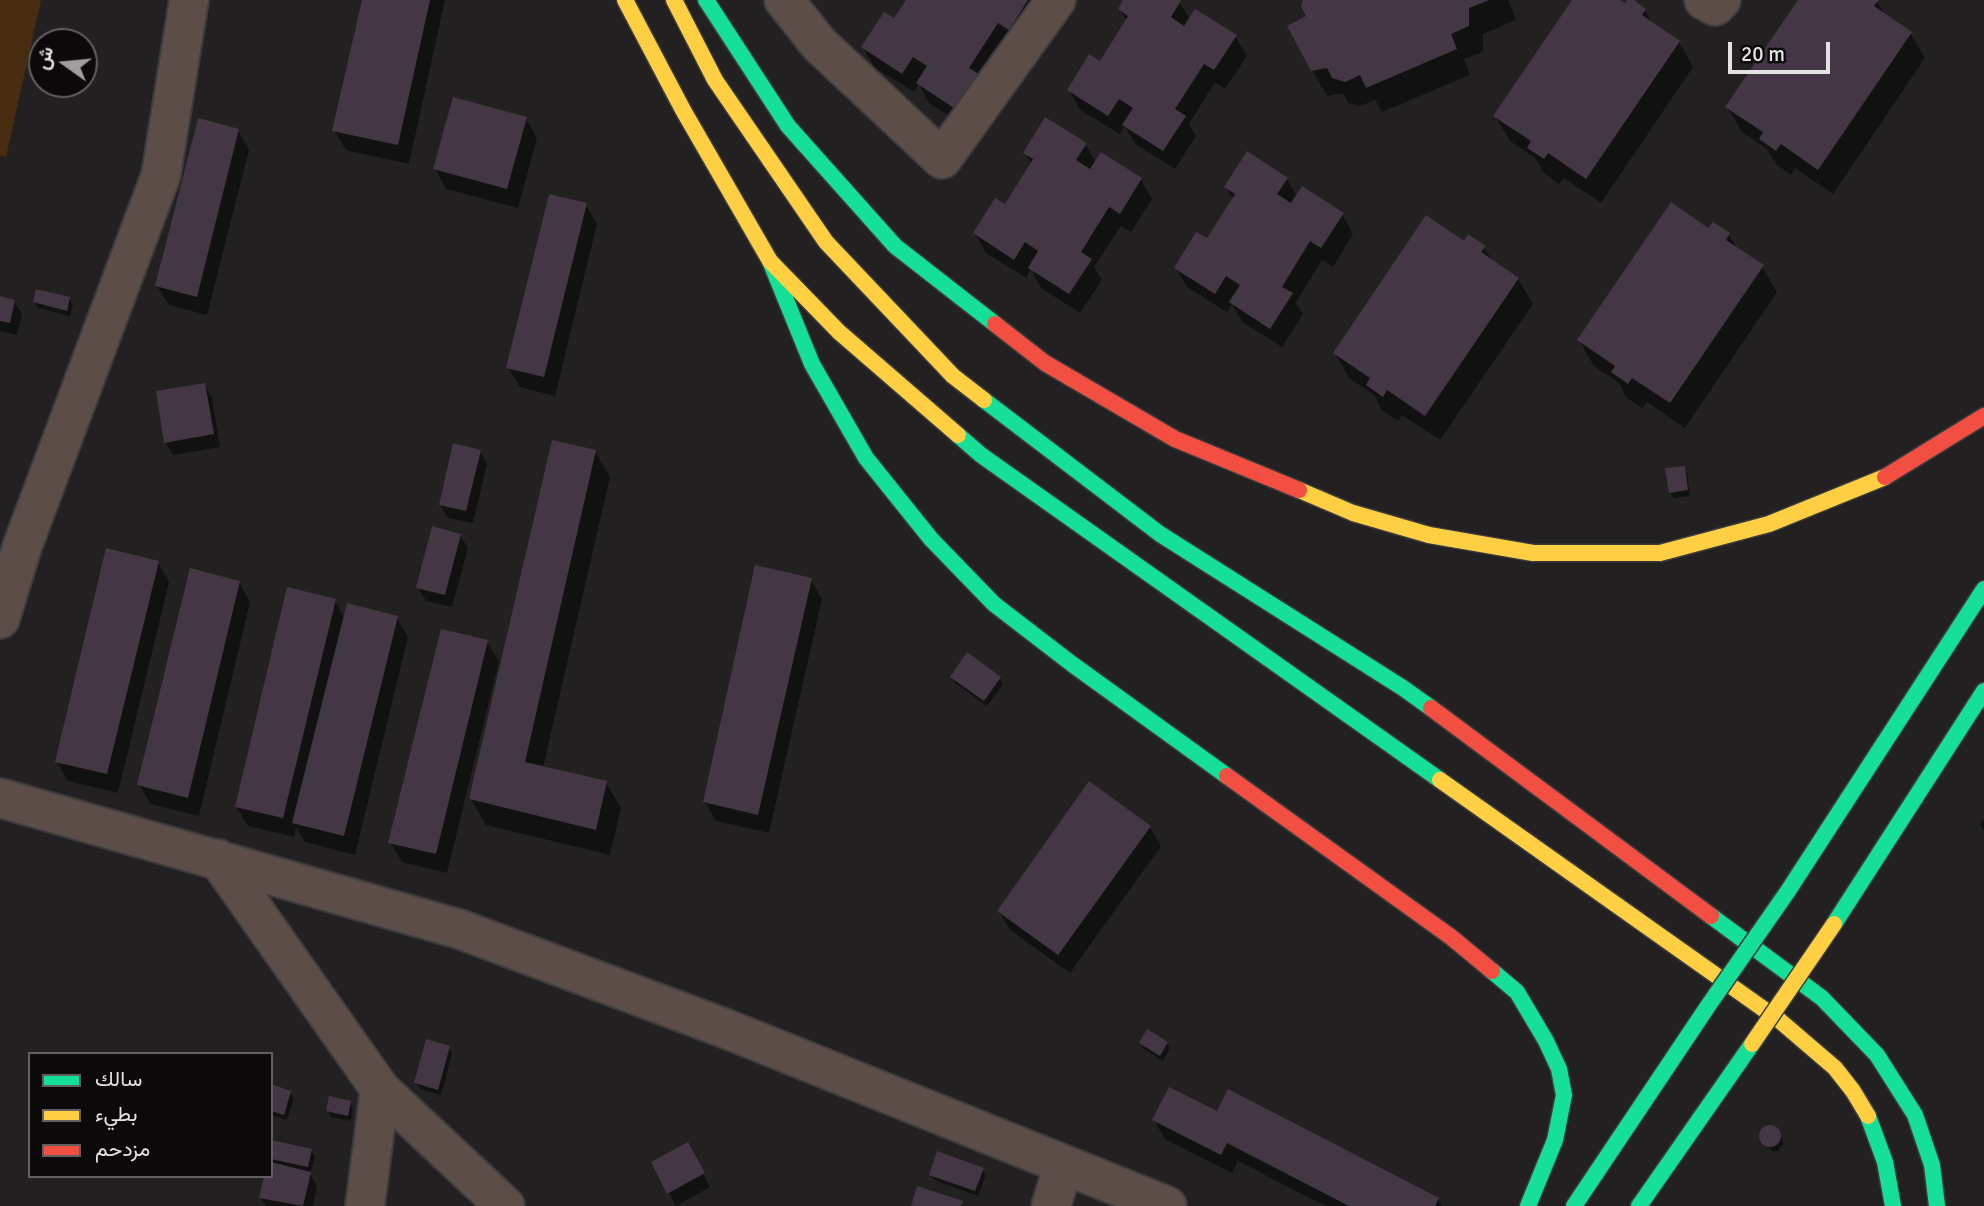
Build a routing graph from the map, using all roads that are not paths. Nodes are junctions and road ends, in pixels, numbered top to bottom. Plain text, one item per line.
1 (189, 0) edge
2 (625, 0) edge
3 (674, 0) edge
4 (706, 0) edge
5 (783, 0) edge
6 (1056, 0) edge
7 (1704, 0) edge
8 (1721, 0) edge
9 (770, 261) junction
10 (1984, 416) edge
11 (1984, 589) edge
12 (0, 619) edge
13 (1984, 691) edge
14 (0, 798) edge
15 (218, 859) junction
16 (380, 1089) junction
17 (1064, 1165) junction
18 (365, 1206) edge
19 (505, 1206) edge
20 (1051, 1206) edge
21 (1167, 1206) edge
22 (1528, 1206) edge
23 (1574, 1206) edge
24 (1639, 1206) edge
25 (1893, 1206) edge
26 (1937, 1206) edge

1 - 12 street
2 - 9 main road
3 - 26 main road
4 - 10 main road
5 - 6 street
7 - 8 street
9 - 22 main road
9 - 25 main road
11 - 23 main road, bridge
13 - 24 main road, bridge
14 - 15 street
15 - 16 street
15 - 17 street
16 - 18 street
16 - 19 street
17 - 20 street
17 - 21 street

